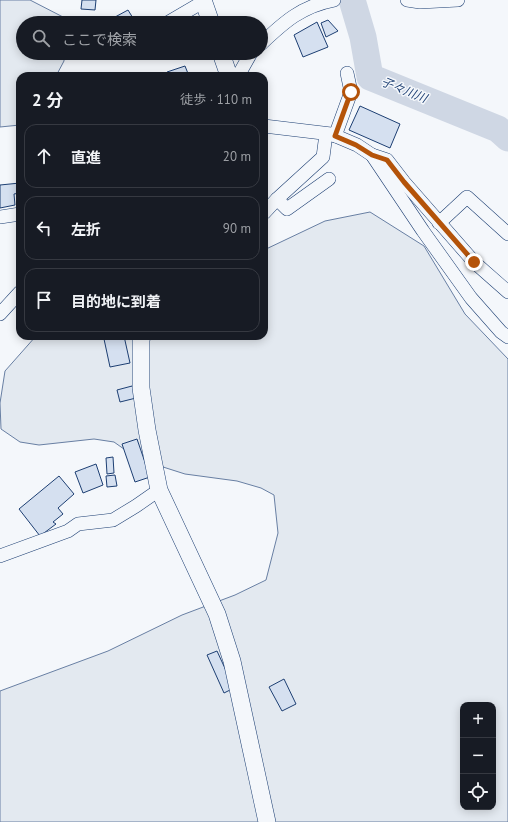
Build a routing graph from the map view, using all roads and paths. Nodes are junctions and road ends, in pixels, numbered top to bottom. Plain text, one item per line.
1 (334, 0) edge
2 (407, 0) edge
3 (458, 0) edge
4 (203, 1) edge
5 (178, 16) edge
6 (208, 16) edge
7 (268, 38) edge
8 (223, 60) edge
9 (247, 60) edge
10 (228, 72) edge
11 (240, 72) edge
12 (347, 74) dead end
13 (268, 127) edge
14 (331, 135) junction
15 (372, 155) junction
16 (329, 179) dead end
17 (277, 199) junction
18 (268, 209) edge
19 (16, 215) edge
20 (0, 217) edge
21 (439, 223) junction
22 (508, 234) edge
23 (508, 292) edge
24 (16, 296) edge
25 (0, 314) edge
26 (508, 337) edge
27 (141, 340) edge
28 (159, 490) junction
29 (0, 556) edge
30 (267, 822) edge

1 - 7 street
2 - 3 street
4 - 5 street
4 - 6 street
8 - 10 street
9 - 11 street
12 - 14 street
13 - 14 street
14 - 15 street
14 - 17 street
15 - 21 street
15 - 26 street
16 - 17 street
17 - 18 street
19 - 20 street
21 - 22 street
21 - 23 street
24 - 25 street
27 - 28 street
28 - 29 street
28 - 30 street

